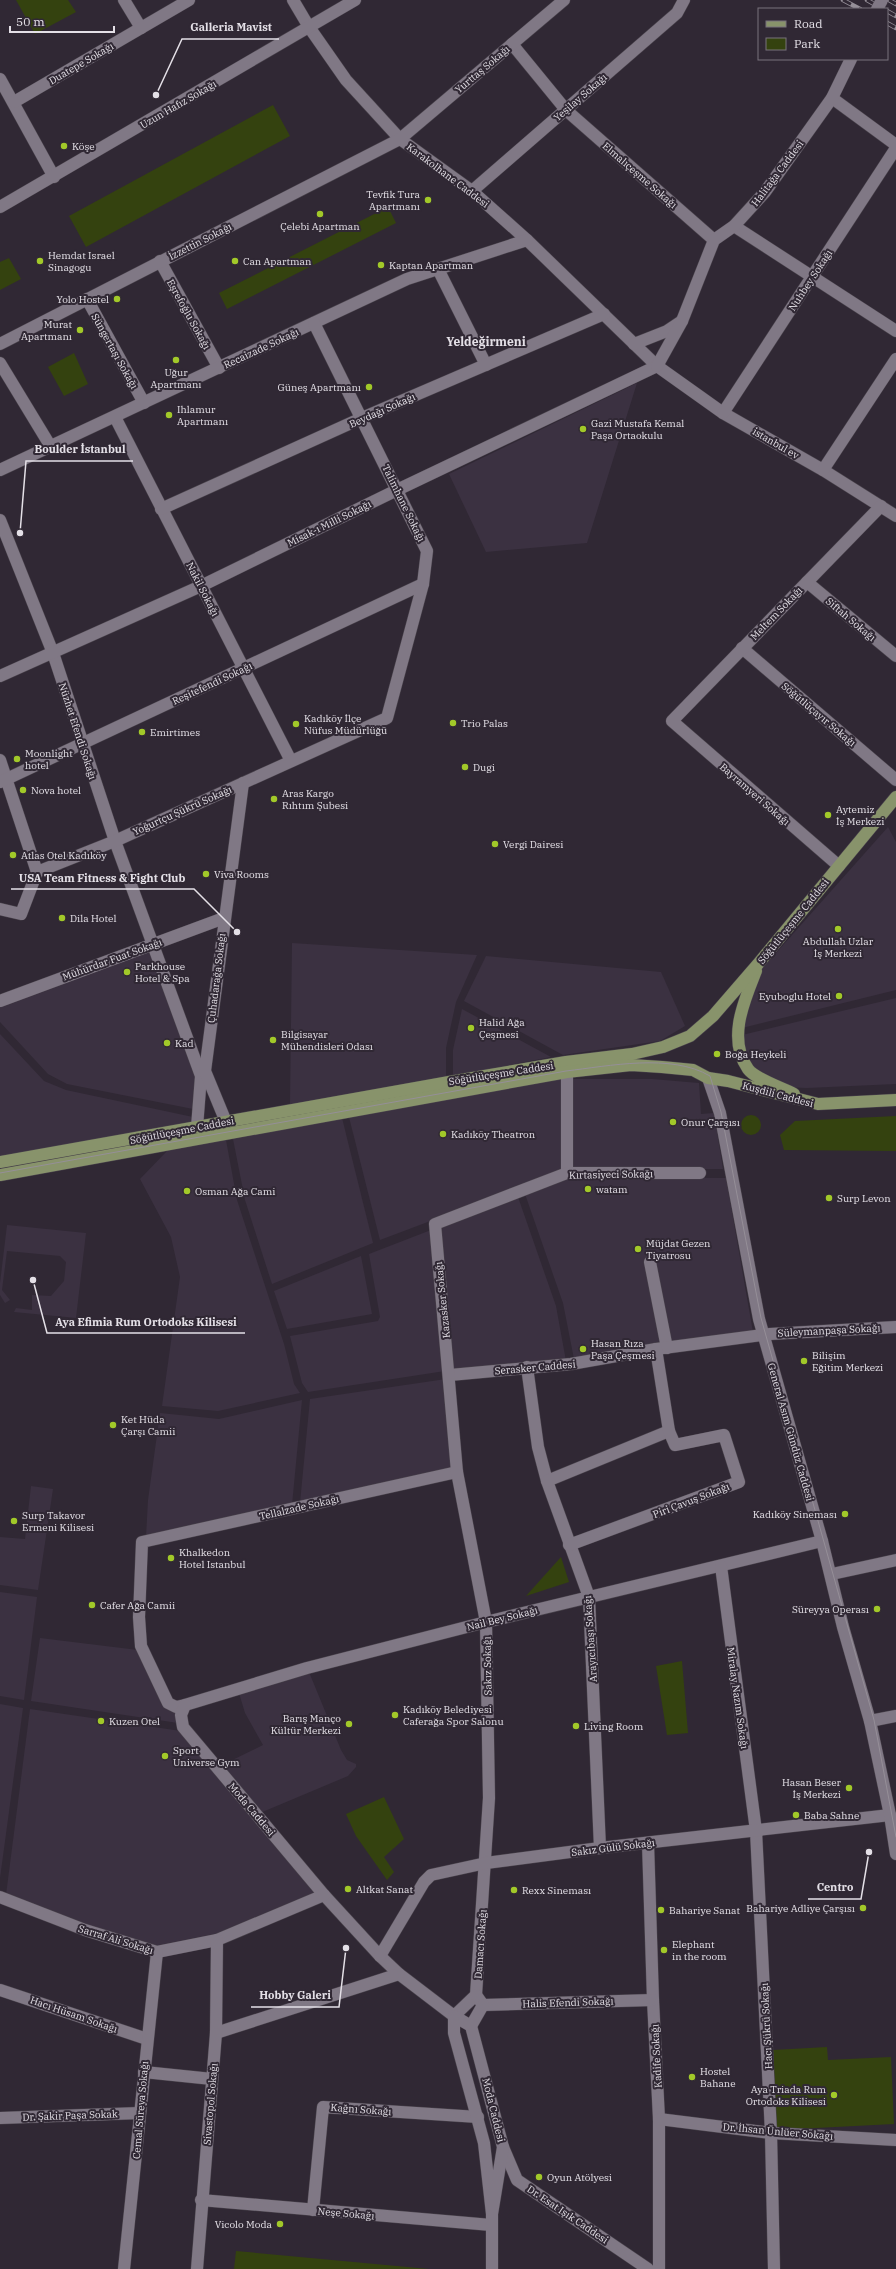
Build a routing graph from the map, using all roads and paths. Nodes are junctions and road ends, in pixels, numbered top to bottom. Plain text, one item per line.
1 (124, 0) edge
2 (189, 0) edge
3 (293, 0) edge
4 (355, 0) edge
5 (564, 0) edge
6 (684, 0) edge
7 (309, 27) junction
8 (141, 28) junction
9 (512, 44) junction
10 (851, 60) edge
11 (0, 79) edge
12 (832, 98) junction
13 (14, 102) junction
14 (566, 110) junction
15 (400, 139) junction
16 (896, 145) edge
17 (896, 148) edge
18 (54, 177) junction
19 (472, 191) junction
20 (0, 207) edge
21 (734, 226) junction
22 (527, 240) junction
23 (714, 240) junction
24 (160, 261) junction
25 (438, 269) junction
26 (812, 277) junction
27 (87, 298) junction
28 (604, 314) junction
29 (682, 321) junction
30 (314, 323) junction
31 (896, 331) edge
32 (0, 344) edge
33 (634, 344) junction
34 (896, 359) edge
35 (0, 363) edge
36 (486, 365) junction
37 (657, 366) junction
38 (219, 368) junction
39 (144, 403) junction
40 (723, 413) junction
41 (114, 417) junction
42 (362, 418) junction
43 (51, 447) junction
44 (0, 470) edge
45 (823, 470) junction
46 (397, 490) junction
47 (881, 506) junction
48 (161, 509) junction
49 (896, 516) edge
50 (0, 520) edge
51 (807, 582) junction
52 (423, 584) junction
53 (201, 586) junction
54 (742, 648) junction
55 (53, 653) junction
56 (896, 656) edge
57 (243, 669) junction
58 (0, 676) edge
59 (387, 718) joint
60 (672, 721) joint
61 (82, 743) junction
62 (0, 760) edge
63 (291, 762) junction
64 (896, 780) edge
65 (3, 781) edge
66 (243, 783) junction
67 (896, 797) edge
68 (115, 841) junction
69 (839, 866) junction
70 (37, 872) junction
71 (0, 909) edge
72 (224, 918) junction
73 (151, 944) junction
74 (758, 964) junction
75 (0, 1001) edge
76 (566, 1072) junction
77 (708, 1078) junction
78 (896, 1100) edge
79 (818, 1104) junction
80 (226, 1122) junction
81 (197, 1127) junction
82 (0, 1162) edge
83 (567, 1173) junction
84 (700, 1173) dead end
85 (0, 1175) edge
86 (435, 1224) joint
87 (650, 1262) dead end
88 (896, 1327) edge
89 (763, 1335) junction
90 (661, 1348) junction
91 (527, 1367) junction
92 (450, 1375) junction
93 (669, 1431) junction
94 (457, 1472) junction
95 (547, 1481) junction
96 (822, 1541) junction
97 (569, 1545) junction
98 (896, 1560) edge
99 (720, 1566) junction
100 (832, 1574) junction
101 (589, 1597) junction
102 (486, 1622) junction
103 (185, 1705) junction
104 (896, 1716) edge
105 (870, 1721) junction
106 (890, 1815) junction
107 (756, 1831) junction
108 (648, 1843) junction
109 (600, 1848) junction
110 (896, 1848) edge
111 (486, 1863) junction
112 (324, 1895) junction
113 (0, 1897) edge
114 (218, 1940) junction
115 (157, 1952) junction
116 (380, 1956) junction
117 (399, 1974) junction
118 (0, 1990) edge
119 (479, 2000) junction
120 (653, 2000) junction
121 (454, 2016) junction
122 (471, 2026) junction
123 (216, 2033) junction
124 (147, 2039) junction
125 (144, 2072) junction
126 (212, 2079) junction
127 (140, 2113) junction
128 (478, 2117) junction
129 (0, 2118) edge
130 (659, 2118) junction
131 (771, 2133) junction
132 (896, 2140) edge
133 (503, 2147) junction
134 (201, 2200) junction
135 (313, 2210) junction
136 (491, 2220) junction
137 (646, 2268) edge
138 (124, 2269) edge
139 (197, 2269) edge
140 (492, 2269) edge
141 (660, 2269) edge
142 (774, 2269) edge

1 - 8 street
2 - 8 street, Duatepe Sokağı
3 - 7 street, Karakolhane Caddesi
4 - 7 street, Uzun Hafız Sokağı
5 - 9 street, Yurttaş Sokağı
6 - 14 street, Yeşilay Sokağı
7 - 15 street, Karakolhane Caddesi
7 - 18 street, Uzun Hafız Sokağı
8 - 13 street, Duatepe Sokağı
9 - 14 street, Elmalıçeşme Sokağı
9 - 15 street, Yurttaş Sokağı
10 - 12 street, Halitağa Caddesi
11 - 13 street
12 - 16 street
12 - 21 street, Halitağa Caddesi
13 - 18 street
14 - 19 street, Yeşilay Sokağı
14 - 23 street, Elmalıçeşme Sokağı
15 - 19 street, Karakolhane Caddesi
15 - 24 street, İzzettin Sokağı
17 - 26 street, Nuhbey Sokağı
18 - 20 street, Uzun Hafız Sokağı
19 - 22 street, Karakolhane Caddesi
21 - 23 street, Halitağa Caddesi
21 - 26 street
22 - 25 street, Recaizade Sokağı
22 - 28 street, Karakolhane Caddesi
23 - 29 street
24 - 27 street, İzzettin Sokağı
24 - 38 street, Eşrefoğlu Sokağı
25 - 30 street, Recaizade Sokağı
25 - 36 street
26 - 31 street
26 - 40 street, Nuhbey Sokağı
27 - 32 street, İzzettin Sokağı
27 - 39 street, Süngertaşı Sokağı
28 - 33 street, Karakolhane Caddesi
28 - 36 street, Beydağı Sokağı
29 - 33 street
29 - 37 street
30 - 38 street, Recaizade Sokağı
30 - 42 street, Talimhane Sokağı
33 - 37 street, Karakolhane Caddesi
34 - 45 street
35 - 43 street
36 - 42 street, Beydağı Sokağı
37 - 40 street, istanbul ev
37 - 46 street, Misak-ı Milli Sokağı
38 - 39 street, Recaizade Sokağı
39 - 41 street, Recaizade Sokağı
40 - 45 street, istanbul ev
41 - 43 street, Recaizade Sokağı
41 - 48 street, Nakil Sokağı
42 - 46 street, Talimhane Sokağı
42 - 48 street, Beydağı Sokağı
43 - 44 street, Recaizade Sokağı
45 - 47 street, istanbul ev
46 - 52 street, Talimhane Sokağı
46 - 53 street, Misak-ı Milli Sokağı
47 - 49 street, istanbul ev
47 - 51 street, Meltem Sokağı
48 - 53 street, Nakil Sokağı
50 - 55 street, Nüzhet Efendi Sokağı
51 - 54 street, Meltem Sokağı
51 - 56 street, Siftah Sokağı
52 - 57 street, Reşitefendi Sokağı
52 - 59 street, Talimhane Sokağı
53 - 55 street, Misak-ı Milli Sokağı
53 - 57 street, Nakil Sokağı
54 - 60 street, Meltem Sokağı
54 - 64 street, Söğütlüçayır Sokağı
55 - 58 street, Misak-ı Milli Sokağı
55 - 61 street, Nüzhet Efendi Sokağı
57 - 61 street, Reşitefendi Sokağı
57 - 63 street, Nakil Sokağı
59 - 63 street, Yoğurtçu Şükrü Sokağı
60 - 69 street, Bayramyeri Sokağı
61 - 65 street, Reşitefendi Sokağı
61 - 68 street, Nüzhet Efendi Sokağı
62 - 65 street
63 - 66 street, Yoğurtçu Şükrü Sokağı
65 - 70 street
66 - 68 street, Yoğurtçu Şükrü Sokağı
66 - 72 street, Çuhadarağa Sokağı
67 - 69 main road, Söğütlüçeşme Caddesi
68 - 70 street, Yoğurtçu Şükrü Sokağı
68 - 73 street, Nüzhet Efendi Sokağı
69 - 74 main road, Söğütlüçeşme Caddesi
70 - 71 street
72 - 73 street, Mühürdar Fuat Sokağı
72 - 80 street, Çuhadarağa Sokağı
73 - 75 street, Mühürdar Fuat Sokağı
73 - 81 street, Nüzhet Efendi Sokağı
74 - 79 main road
74 - 80 main road, Söğütlüçeşme Caddesi
76 - 77 main road, Söğütlüçeşme Caddesi
76 - 83 street
76 - 85 main road, Söğütlüçeşme Caddesi
77 - 79 main road, Kuşdili Caddesi
77 - 89 street, General Asım Gündüz Caddesi
78 - 79 main road, Kuşdili Caddesi
80 - 81 main road, Söğütlüçeşme Caddesi
81 - 82 main road, Söğütlüçeşme Caddesi
83 - 84 street, Kırtasiyeci Sokağı
83 - 86 street, Kırtasiyeci Sokağı
86 - 92 street, Kazasker Sokağı
87 - 90 street
88 - 89 street, Süleymanpaşa Sokağı
89 - 90 street, Serasker Caddesi
89 - 96 street, General Asım Gündüz Caddesi
90 - 91 street, Serasker Caddesi
90 - 93 street
91 - 92 street, Serasker Caddesi
91 - 95 street, Arayıcıbaşı Sokağı
92 - 94 street, Sakız Sokağı
93 - 95 street
93 - 97 street, Piri Çavuş Sokağı
94 - 102 street, Sakız Sokağı
94 - 103 street, Tellalzade Sokağı
95 - 97 street, Arayıcıbaşı Sokağı
96 - 99 street, Nail Bey Sokağı
96 - 100 street, General Asım Gündüz Caddesi
97 - 101 street, Arayıcıbaşı Sokağı
98 - 100 street
99 - 101 street, Nail Bey Sokağı
99 - 107 street, Miralay Nazım Sokağı
100 - 105 street, General Asım Gündüz Caddesi
101 - 102 street, Nail Bey Sokağı
101 - 109 street, Arayıcıbaşı Sokağı
102 - 103 street, Nail Bey Sokağı
102 - 111 street, Sakız Sokağı
103 - 112 street, Moda Caddesi
104 - 105 street
105 - 106 street, General Asım Gündüz Caddesi
106 - 107 street, Sakız Gülü Sokağı
106 - 110 street, General Asım Gündüz Caddesi
107 - 108 street, Sakız Gülü Sokağı
107 - 131 street, Hacı Şükrü Sokağı
108 - 109 street, Sakız Gülü Sokağı
108 - 120 street, Kadife Sokağı
109 - 111 street, Sakız Gülü Sokağı
111 - 116 street, Sakız Gülü Sokağı
111 - 119 street, Damacı Sokağı
112 - 114 street, Sarraf Ali Sokağı
112 - 116 street, Moda Caddesi
113 - 115 street, Sarraf Ali Sokağı
114 - 115 street, Sarraf Ali Sokağı
114 - 123 street, Sivastopol Sokağı
115 - 124 street, Cemal Süreya Sokağı
116 - 117 street, Moda Caddesi
117 - 121 street, Moda Caddesi
117 - 123 street
118 - 124 street, Hacı Hüsam Sokağı
119 - 120 street, Halis Efendi Sokağı
119 - 121 street
119 - 122 street
120 - 130 street, Kadife Sokağı
121 - 122 street, Moda Caddesi
121 - 128 street, Moda Caddesi
122 - 133 street, Moda Caddesi
123 - 126 street, Sivastopol Sokağı
124 - 125 street, Cemal Süreya Sokağı
125 - 126 street
125 - 127 street, Cemal Süreya Sokağı
126 - 134 street, Sivastopol Sokağı
127 - 129 street, Dr. Şakir Paşa Sokak
127 - 138 street, Cemal Süreya Sokağı
128 - 135 street, Kağnı Sokağı
128 - 136 street, Moda Caddesi
130 - 131 street, Dr. İhsan Ünlüer Sokağı
130 - 141 street, Kadife Sokağı
131 - 132 street, Dr. İhsan Ünlüer Sokağı
131 - 142 street, Hacı Şükrü Sokağı
133 - 136 street, Moda Caddesi
133 - 137 street, Dr. Esat Işık Caddesi
134 - 135 street, Neşe Sokağı
134 - 139 street, Sivastopol Sokağı
135 - 136 street, Neşe Sokağı
136 - 140 street, Moda Caddesi

